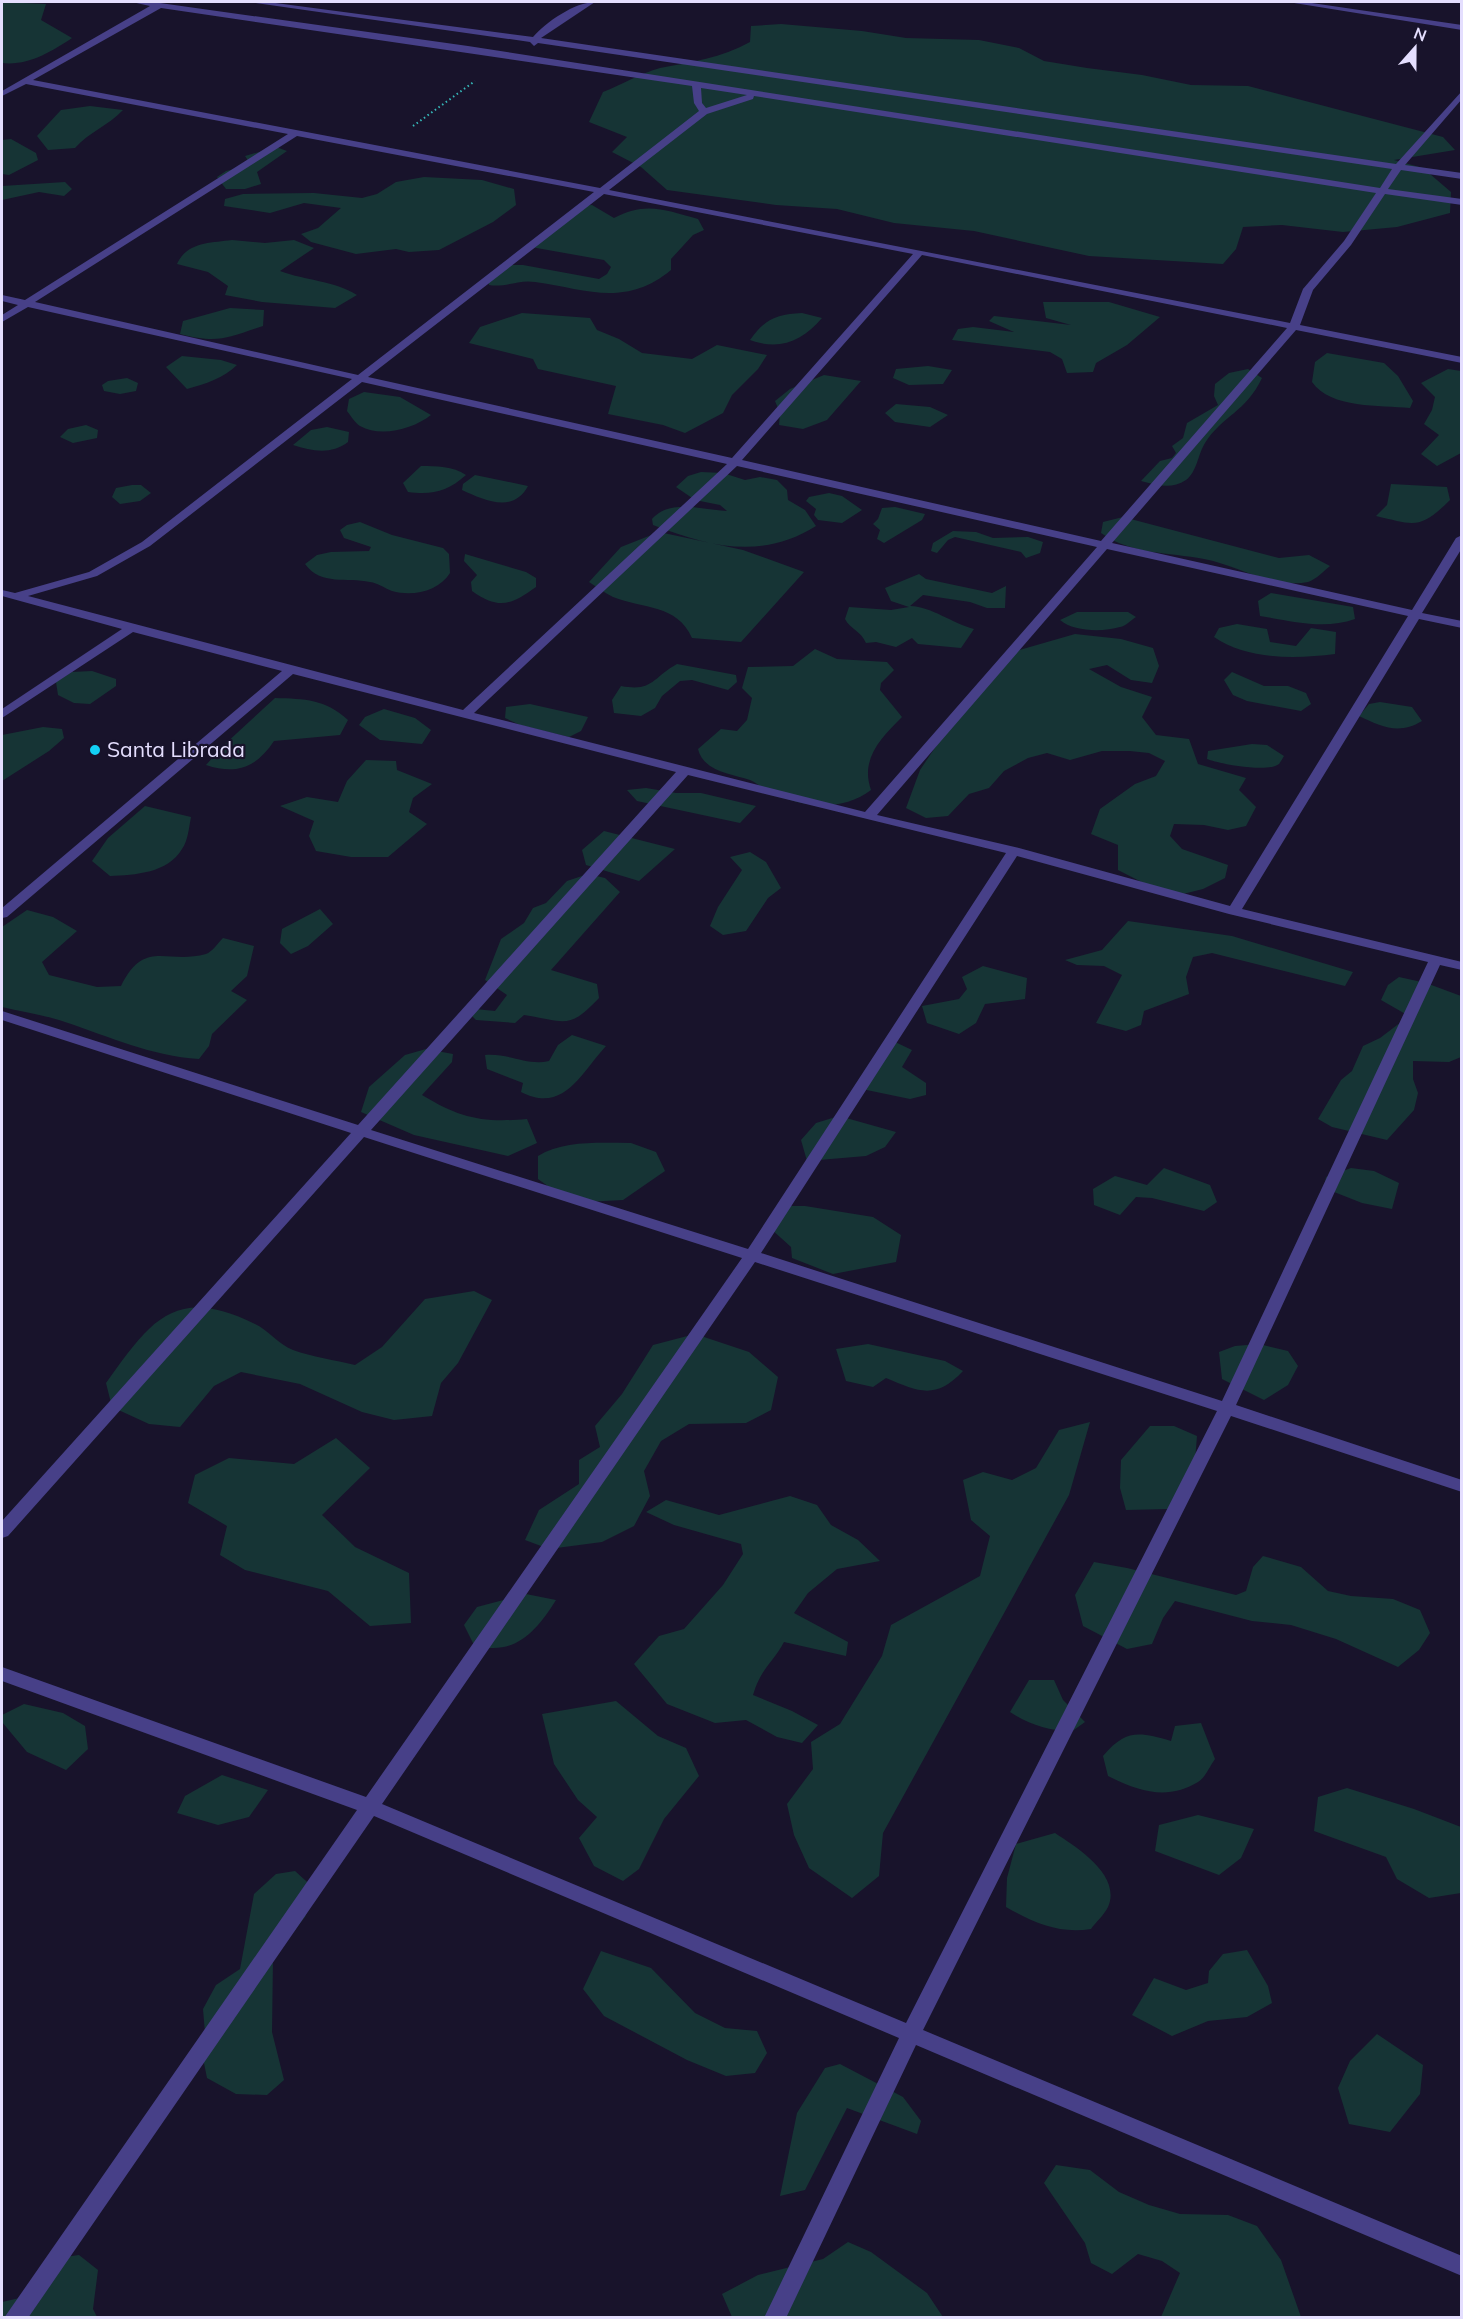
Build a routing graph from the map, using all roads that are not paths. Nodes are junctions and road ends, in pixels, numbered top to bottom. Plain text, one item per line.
1 (136, 2) edge
2 (253, 2) edge
3 (591, 2) edge
4 (1293, 2) edge
5 (160, 5) junction
6 (1461, 28) edge
7 (535, 40) junction
8 (530, 57) junction
9 (26, 81) junction
10 (696, 84) junction
11 (1461, 93) edge
12 (2, 94) edge
13 (754, 95) junction
14 (705, 112) junction
15 (294, 134) junction
16 (1398, 167) junction
17 (1461, 176) edge
18 (606, 191) junction
19 (1383, 192) junction
20 (1461, 202) edge
21 (920, 252) junction
22 (2, 298) edge
23 (26, 303) junction
24 (2, 319) edge
25 (1294, 326) junction
26 (1461, 360) edge
27 (359, 380) junction
28 (733, 464) junction
29 (1461, 538) edge
30 (1106, 546) junction
31 (6, 596) edge
32 (1416, 615) junction
33 (1461, 625) edge
34 (132, 627) junction
35 (291, 670) junction
36 (2, 714) edge
37 (466, 714) junction
38 (685, 770) junction
39 (868, 817) junction
40 (1014, 851) junction
41 (1234, 911) junction
42 (2, 914) edge
43 (1436, 959) junction
44 (1461, 966) edge
45 (2, 1015) edge
46 (360, 1133) junction
47 (751, 1257) junction
48 (1227, 1407) junction
49 (1461, 1486) edge
50 (2, 1532) edge
51 (2, 1674) edge
52 (371, 1807) junction
53 (910, 2034) junction
54 (1461, 2266) edge
55 (15, 2318) edge
56 (776, 2318) edge

1 - 5 street
2 - 7 street
3 - 7 street
4 - 6 street
5 - 8 street
5 - 9 street
7 - 8 street
7 - 16 street
8 - 10 street
9 - 12 street
9 - 15 street
10 - 13 street
10 - 14 street
11 - 16 street
13 - 14 street
13 - 19 street
14 - 18 street
15 - 18 street
15 - 23 street
16 - 17 street
16 - 19 street
18 - 21 street
18 - 27 street
19 - 20 street
19 - 25 street
21 - 25 street
21 - 28 street
22 - 23 street
23 - 24 street
23 - 27 street
25 - 26 street
25 - 30 street
27 - 28 street
27 - 31 street
28 - 30 street
28 - 37 street
29 - 32 street
30 - 32 street
30 - 39 street
31 - 34 street
32 - 33 street
32 - 41 street
34 - 35 street
34 - 36 street
35 - 37 street
35 - 42 street
37 - 38 street
38 - 39 street
38 - 46 street
39 - 40 street
40 - 41 street
40 - 47 street
41 - 43 street
43 - 44 street
43 - 48 street
45 - 46 street
46 - 47 street
46 - 50 street
47 - 48 street
47 - 52 street
48 - 49 street
48 - 53 street
51 - 52 street
52 - 53 street
52 - 55 street
53 - 54 street
53 - 56 street

